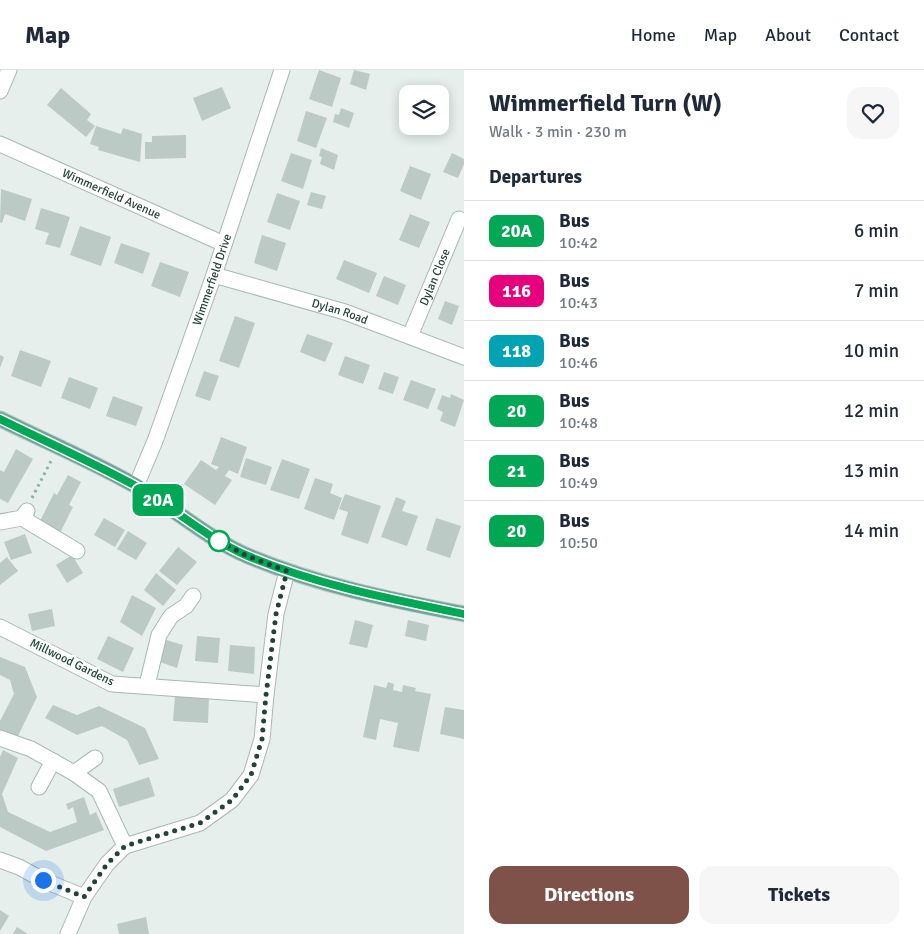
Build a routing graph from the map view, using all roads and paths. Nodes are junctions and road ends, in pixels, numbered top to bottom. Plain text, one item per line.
1 (9, 70) edge
2 (282, 70) edge
3 (0, 91) edge
4 (0, 144) edge
5 (457, 218) edge
6 (224, 244) junction
7 (214, 275) junction
8 (410, 336) junction
9 (464, 357) edge
10 (0, 419) edge
11 (59, 448) junction
12 (136, 486) junction
13 (25, 514) junction
14 (0, 522) edge
15 (77, 551) dead end
16 (287, 571) junction
17 (194, 596) dead end
18 (464, 614) edge
19 (0, 627) edge
20 (147, 686) junction
21 (266, 695) junction
22 (0, 738) edge
23 (95, 758) dead end
24 (53, 761) junction
25 (74, 773) junction
26 (38, 787) dead end
27 (125, 846) junction
28 (0, 860) edge
29 (84, 897) junction
30 (68, 934) edge

1 - 3 street
2 - 6 street, Wimmerfield Drive
4 - 6 street, Wimmerfield Avenue
5 - 8 street, Dylan Close
6 - 7 street, Wimmerfield Drive
7 - 8 street, Dylan Road
7 - 12 street, Wimmerfield Drive
8 - 9 street, Dylan Road
10 - 11 main road
11 - 12 main road
11 - 13 path
12 - 16 main road
13 - 14 street
13 - 15 street
16 - 18 main road
16 - 21 street
17 - 20 street
19 - 20 street, Millwood Gardens
20 - 21 street, Millwood Gardens
21 - 27 street
22 - 24 street
23 - 25 street
24 - 25 street
24 - 26 street
25 - 27 street
27 - 29 street
28 - 29 street
29 - 30 street

